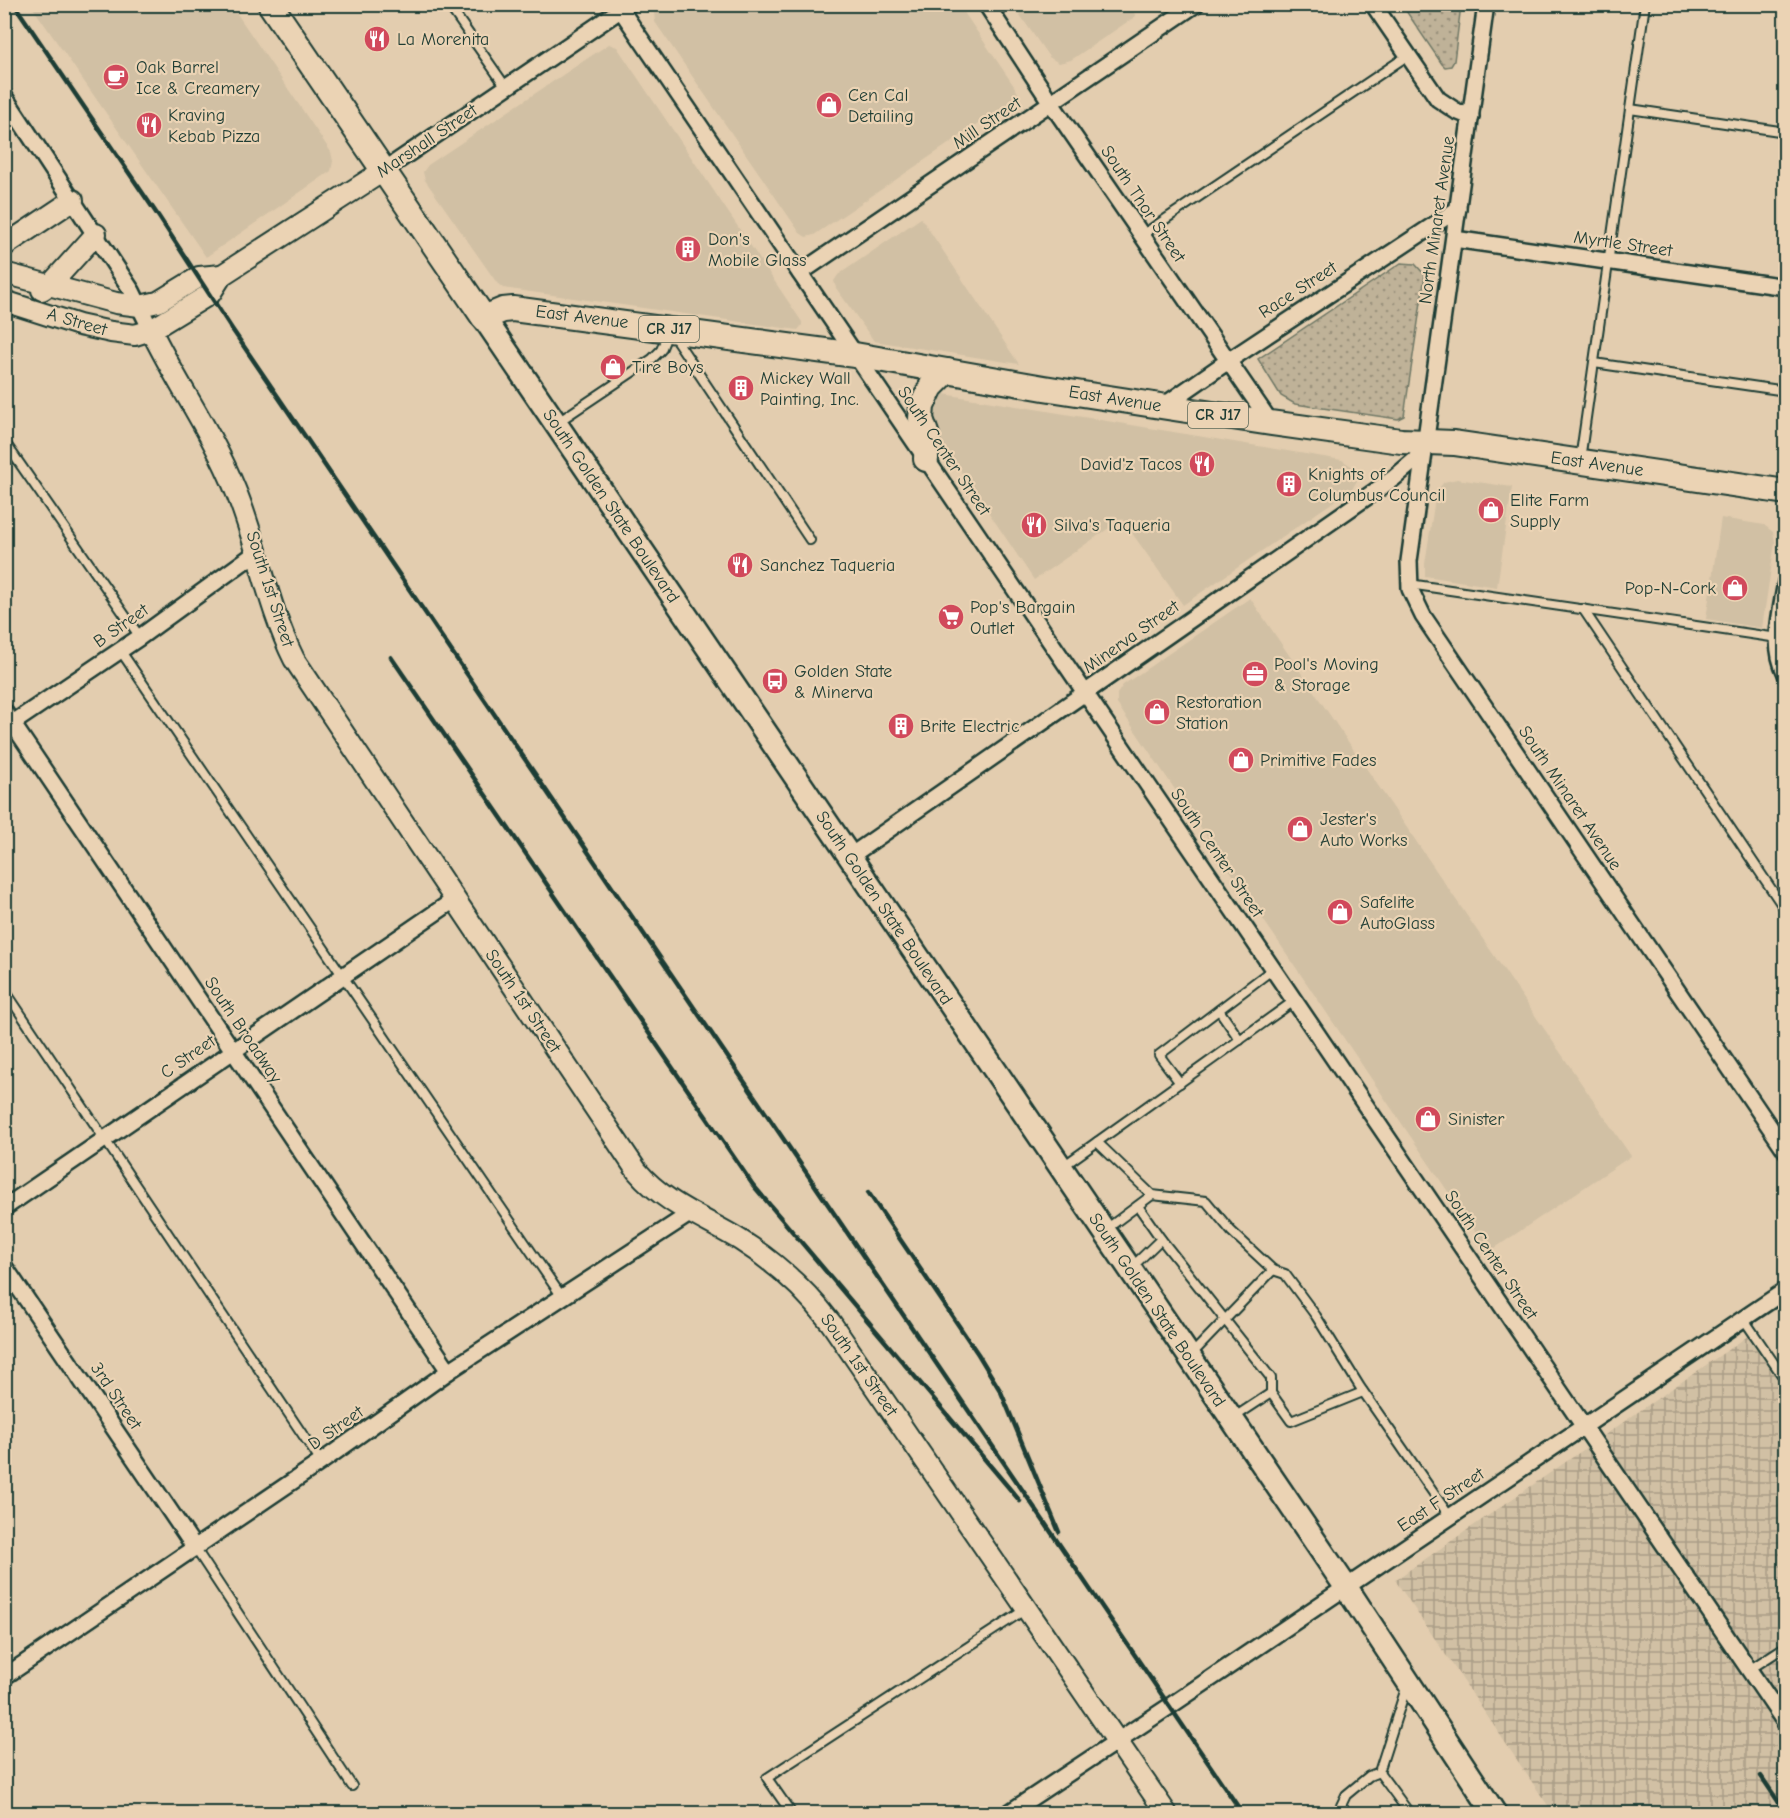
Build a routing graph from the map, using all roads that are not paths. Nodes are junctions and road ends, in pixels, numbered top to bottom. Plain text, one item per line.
1 (270, 4) edge
2 (448, 4) edge
3 (986, 4) edge
4 (1196, 4) edge
5 (1373, 4) edge
6 (1486, 4) edge
7 (1645, 4) edge
8 (622, 6) edge
9 (1407, 56) junction
10 (506, 87) junction
11 (4, 96) edge
12 (1051, 103) junction
13 (1630, 110) junction
14 (1471, 117) junction
15 (1785, 132) edge
16 (383, 171) junction
17 (73, 200) junction
18 (1458, 209) junction
19 (96, 234) junction
20 (1142, 235) junction
21 (1454, 239) junction
22 (4, 246) edge
23 (1608, 261) junction
24 (4, 273) edge
25 (800, 273) junction
26 (222, 275) junction
27 (51, 284) junction
28 (4, 286) edge
29 (1785, 287) edge
30 (4, 301) edge
31 (140, 306) junction
32 (484, 318) junction
33 (669, 329) junction
34 (151, 330) junction
35 (855, 355) junction
36 (1228, 361) junction
37 (1594, 363) junction
38 (947, 371) junction
39 (1785, 391) edge
40 (1162, 407) junction
41 (1271, 423) junction
42 (555, 424) junction
43 (4, 441) edge
44 (1426, 441) junction
45 (926, 459) junction
46 (1580, 461) junction
47 (1394, 478) junction
48 (1420, 487) junction
49 (1785, 492) edge
50 (810, 540) dead end
51 (257, 552) junction
52 (1785, 582) edge
53 (1409, 584) junction
54 (1583, 609) junction
55 (1783, 623) edge
56 (140, 637) junction
57 (1778, 638) junction
58 (120, 651) junction
59 (1785, 674) edge
60 (1085, 693) junction
61 (7, 721) edge
62 (849, 856) junction
63 (454, 900) junction
64 (1785, 911) edge
65 (1273, 969) junction
66 (342, 976) junction
67 (4, 990) edge
68 (1294, 1001) junction
69 (1219, 1010) junction
70 (1240, 1040) junction
71 (233, 1050) junction
72 (1180, 1083) junction
73 (105, 1139) junction
74 (1097, 1142) junction
75 (1785, 1151) edge
76 (1061, 1168) junction
77 (1152, 1195) junction
78 (1138, 1206) junction
79 (4, 1208) edge
80 (691, 1213) junction
81 (1104, 1231) junction
82 (1161, 1239) junction
83 (4, 1266) edge
84 (1130, 1269) junction
85 (1273, 1270) junction
86 (1785, 1290) edge
87 (561, 1297) junction
88 (1743, 1318) junction
89 (1225, 1320) junction
90 (1189, 1357) junction
91 (450, 1371) junction
92 (1785, 1381) edge
93 (1363, 1392) junction
94 (1271, 1393) junction
95 (1231, 1419) junction
96 (1584, 1427) junction
97 (321, 1462) junction
98 (1450, 1517) junction
99 (195, 1548) junction
100 (1346, 1587) junction
101 (1026, 1609) junction
102 (1785, 1646) edge
103 (1749, 1671) junction
104 (4, 1677) edge
105 (1408, 1684) junction
106 (1785, 1724) edge
107 (1116, 1740) junction
108 (1379, 1772) junction
109 (352, 1786) dead end
110 (792, 1814) edge
111 (1007, 1814) edge
112 (1167, 1814) edge
113 (1337, 1814) edge
114 (1410, 1814) edge
115 (1495, 1814) edge

1 - 16 main road, South Golden State Boulevard
2 - 10 lane
3 - 12 street, South Thor Street
4 - 12 street, Mill Street
5 - 9 street
6 - 14 street, North Minaret Avenue
7 - 13 lane
8 - 10 street, Marshall Street
8 - 25 street, South Center Street
9 - 14 street
9 - 20 lane
10 - 16 street, Marshall Street
11 - 17 street, South 1st Street
12 - 20 street, South Thor Street
12 - 25 street, Mill Street
13 - 15 lane
13 - 23 lane
14 - 18 street, North Minaret Avenue
16 - 26 street, Marshall Street
16 - 32 main road, South Golden State Boulevard
17 - 19 street, South 1st Street
17 - 22 street
18 - 21 street, North Minaret Avenue
18 - 36 street, Race Street
19 - 27 street
19 - 31 street, South 1st Street
20 - 36 street, South Thor Street
21 - 23 street, Myrtle Street
21 - 44 street, North Minaret Avenue
23 - 29 street, Myrtle Street
23 - 37 lane
24 - 27 street, A Street
25 - 35 street, South Center Street
26 - 31 street, Marshall Street
26 - 34 street, Marshall Street
27 - 28 street
27 - 31 street, A Street
30 - 34 street, A Street
31 - 34 street, South 1st Street
32 - 33 main road, East Avenue / CR J17
32 - 42 main road, South Golden State Boulevard
33 - 35 main road, East Avenue / CR J17
33 - 42 lane
33 - 50 lane
34 - 51 street, South 1st Street
35 - 38 main road, East Avenue / CR J17
35 - 45 street, South Center Street
36 - 40 street, Race Street
36 - 41 street, South Thor Street
37 - 39 lane
37 - 46 lane
38 - 40 main road, East Avenue / CR J17
38 - 45 main road
40 - 41 main road, East Avenue / CR J17
41 - 44 main road, East Avenue / CR J17
42 - 62 main road, South Golden State Boulevard
43 - 56 lane
44 - 46 main road, East Avenue / CR J17
44 - 47 street, Minerva Street
44 - 48 street, South Minaret Avenue
45 - 60 street, South Center Street
46 - 49 main road, East Avenue / CR J17
47 - 48 street
47 - 60 street, Minerva Street
48 - 53 street, South Minaret Avenue
51 - 56 street, B Street
51 - 63 street, South 1st Street
52 - 55 street
53 - 54 lane
53 - 75 street, South Minaret Avenue
54 - 57 lane
54 - 64 lane
55 - 57 street
56 - 58 street, B Street
57 - 59 street
58 - 61 street, B Street
58 - 66 lane
60 - 62 street, Minerva Street
60 - 65 street, South Center Street
61 - 71 street, South Broadway
62 - 76 main road, South Golden State Boulevard
63 - 66 street, C Street
63 - 80 street, South 1st Street
65 - 68 street, South Center Street
65 - 69 lane
66 - 71 street, C Street
66 - 87 lane
67 - 73 lane
68 - 70 lane
68 - 96 street, South Center Street
69 - 70 lane
69 - 72 lane
70 - 72 lane
71 - 73 street, C Street
71 - 91 street, South Broadway
72 - 74 lane
73 - 79 street, C Street
73 - 97 lane
74 - 76 lane
74 - 77 lane
76 - 81 main road, South Golden State Boulevard
77 - 78 lane
77 - 85 lane
78 - 81 lane
78 - 82 lane
80 - 87 street, D Street
80 - 101 street, South 1st Street
81 - 84 main road, South Golden State Boulevard
82 - 84 lane
82 - 89 lane
83 - 99 street, 3rd Street
84 - 90 main road, South Golden State Boulevard
85 - 89 lane
85 - 93 lane
86 - 88 street, East F Street
87 - 91 street, D Street
88 - 92 lane
88 - 96 street, East F Street
89 - 90 lane
89 - 94 lane
90 - 95 main road, South Golden State Boulevard
91 - 97 street, D Street
93 - 94 lane
93 - 98 lane
94 - 95 lane
95 - 100 main road, South Golden State Boulevard
96 - 98 street, East F Street
96 - 103 street, South Center Street
97 - 99 street, D Street
98 - 100 street, East F Street
99 - 104 street, D Street
99 - 109 lane
100 - 105 main road, South Golden State Boulevard
100 - 107 street, East F Street
101 - 107 street, South 1st Street
101 - 110 lane
102 - 103 lane
103 - 106 street, South Center Street
105 - 108 lane
105 - 115 main road, South Golden State Boulevard
107 - 111 street, East F Street
107 - 112 street, South 1st Street
108 - 113 lane
108 - 114 lane

